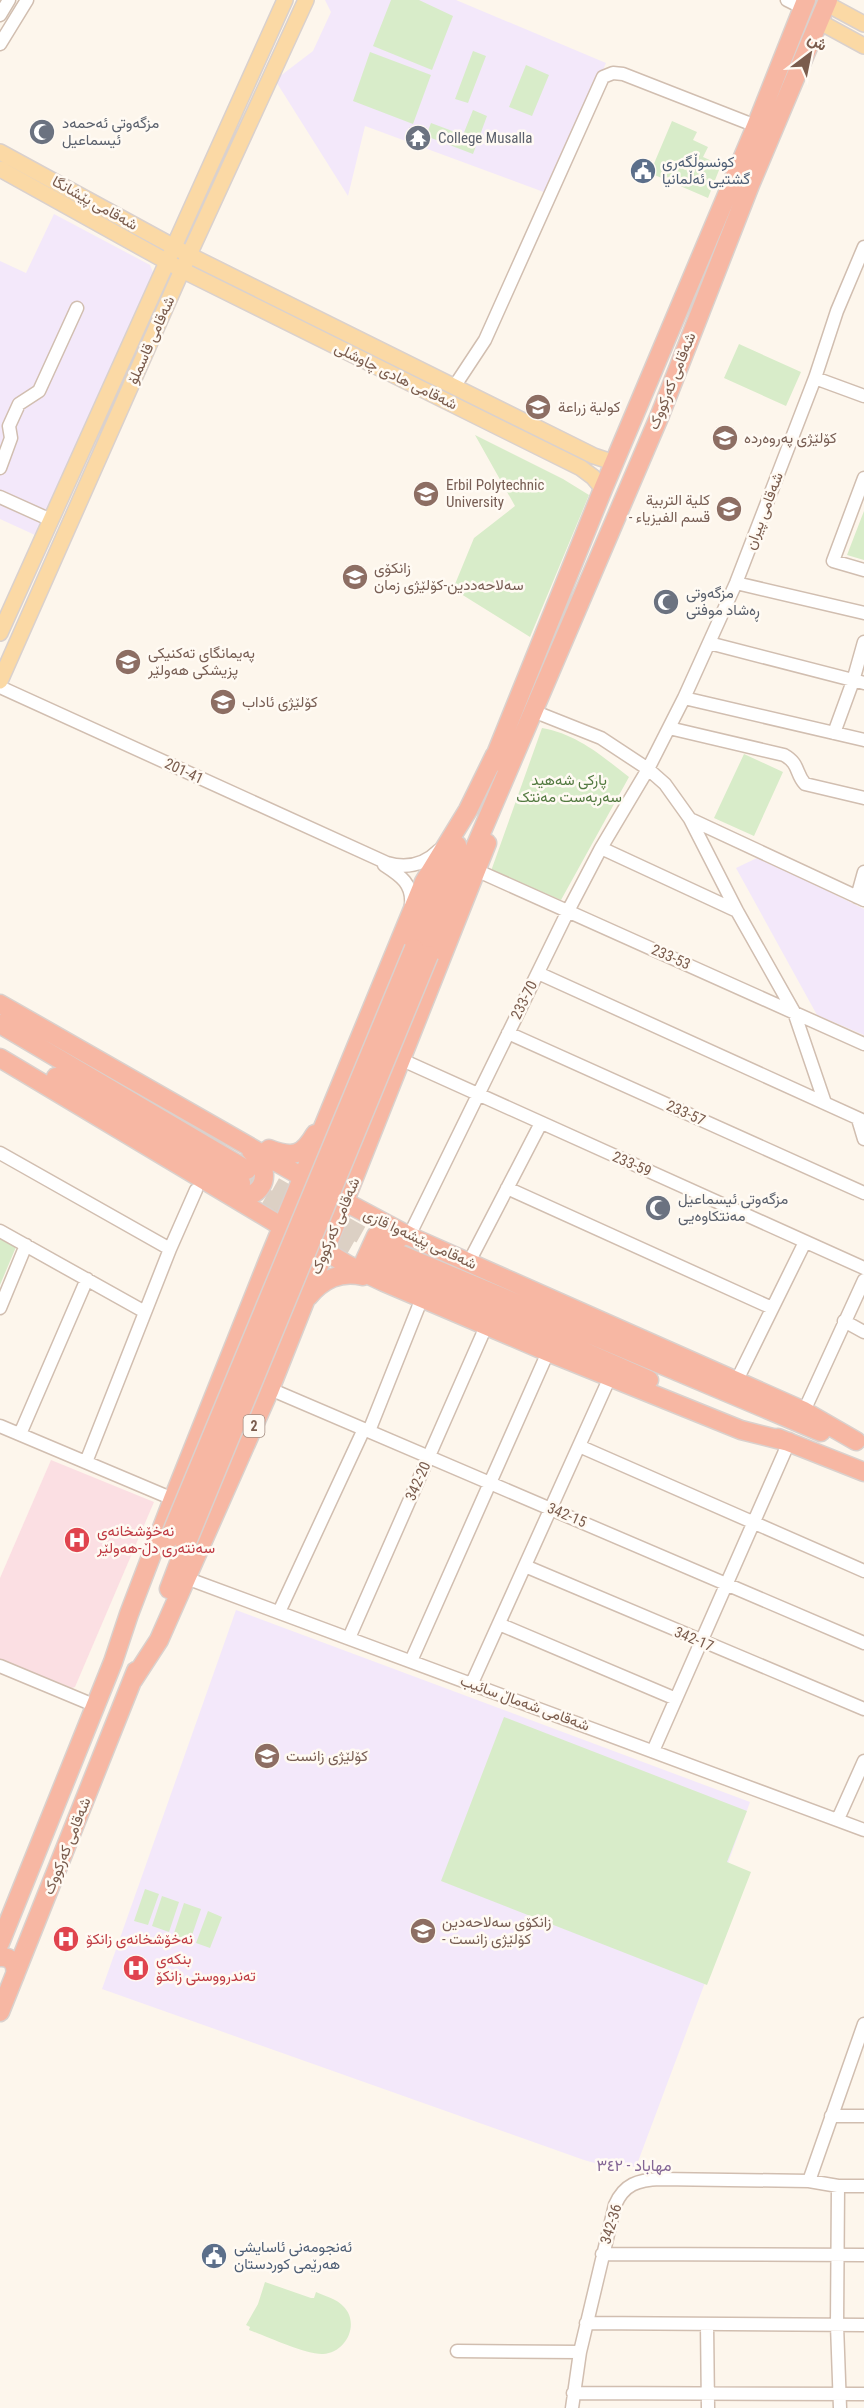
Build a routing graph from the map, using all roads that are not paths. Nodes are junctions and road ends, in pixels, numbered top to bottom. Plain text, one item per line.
1 (9, 0) edge
2 (27, 0) edge
3 (285, 0) edge
4 (306, 0) edge
5 (798, 3) edge
6 (832, 5) edge
7 (0, 15) edge
8 (864, 24) edge
9 (826, 25) junction
10 (0, 44) edge
11 (864, 46) edge
12 (756, 126) junction
13 (0, 152) edge
14 (0, 170) edge
15 (175, 247) junction
16 (864, 247) edge
17 (189, 255) junction
18 (168, 262) junction
19 (183, 270) junction
20 (77, 308) dead end
21 (403, 361) junction
22 (424, 371) junction
23 (397, 377) junction
24 (815, 378) junction
25 (418, 387) junction
26 (454, 387) junction
27 (864, 396) edge
28 (594, 456) junction
29 (615, 463) junction
30 (0, 468) edge
31 (587, 471) junction
32 (864, 478) edge
33 (603, 489) junction
34 (0, 496) edge
35 (51, 520) junction
36 (34, 558) junction
37 (52, 567) junction
38 (864, 570) edge
39 (736, 583) junction
40 (864, 614) edge
41 (0, 633) edge
42 (864, 642) edge
43 (709, 643) junction
44 (0, 681) edge
45 (859, 682) edge
46 (0, 687) edge
47 (684, 698) junction
48 (533, 711) junction
49 (669, 728) junction
50 (834, 733) junction
51 (864, 740) edge
52 (503, 758) junction
53 (648, 770) junction
54 (864, 798) edge
55 (690, 819) junction
56 (453, 834) junction
57 (601, 849) junction
58 (368, 855) junction
59 (478, 871) junction
60 (864, 872) edge
61 (860, 898) edge
62 (568, 911) junction
63 (737, 911) junction
64 (409, 919) junction
65 (538, 973) junction
66 (0, 1004) edge
67 (794, 1012) junction
68 (0, 1024) edge
69 (508, 1033) junction
70 (864, 1044) edge
71 (0, 1045) edge
72 (0, 1058) edge
73 (400, 1059) junction
74 (338, 1093) junction
75 (478, 1094) junction
76 (825, 1103) junction
77 (325, 1120) junction
78 (861, 1120) edge
79 (541, 1123) junction
80 (374, 1131) junction
81 (231, 1135) junction
82 (864, 1139) edge
83 (0, 1153) edge
84 (354, 1182) junction
85 (238, 1183) junction
86 (198, 1184) junction
87 (305, 1184) junction
88 (507, 1188) junction
89 (864, 1193) edge
90 (342, 1204) junction
91 (313, 1214) junction
92 (372, 1218) junction
93 (285, 1224) junction
94 (0, 1231) edge
95 (409, 1236) junction
96 (805, 1242) junction
97 (26, 1245) junction
98 (323, 1245) junction
99 (170, 1249) junction
100 (465, 1260) junction
101 (268, 1261) junction
102 (864, 1268) edge
103 (87, 1279) junction
104 (864, 1280) edge
105 (392, 1285) junction
106 (422, 1298) junction
107 (304, 1303) junction
108 (249, 1307) junction
109 (0, 1308) edge
110 (772, 1308) junction
111 (145, 1312) junction
112 (844, 1321) junction
113 (296, 1323) junction
114 (487, 1324) junction
115 (864, 1332) edge
116 (548, 1352) junction
117 (610, 1377) junction
118 (736, 1382) junction
119 (270, 1389) junction
120 (804, 1412) junction
121 (0, 1426) edge
122 (366, 1430) junction
123 (20, 1434) junction
124 (789, 1442) junction
125 (860, 1442) edge
126 (579, 1446) junction
127 (429, 1456) junction
128 (86, 1462) junction
129 (864, 1472) edge
130 (490, 1482) junction
131 (173, 1498) junction
132 (551, 1508) junction
133 (753, 1522) junction
134 (177, 1543) junction
135 (525, 1566) junction
136 (864, 1571) edge
137 (186, 1578) junction
138 (726, 1584) junction
139 (279, 1612) junction
140 (499, 1624) junction
141 (349, 1638) junction
142 (701, 1642) junction
143 (864, 1643) edge
144 (411, 1661) junction
145 (113, 1662) junction
146 (1, 1670) edge
147 (133, 1680) junction
148 (472, 1683) junction
149 (676, 1699) junction
150 (96, 1706) junction
151 (864, 1709) edge
152 (653, 1751) junction
153 (864, 1761) edge
154 (838, 1820) junction
155 (864, 1830) edge
156 (8, 1922) junction
157 (34, 1931) junction
158 (0, 1943) edge
159 (0, 1957) edge
160 (15, 1975) junction
161 (0, 2012) edge
162 (864, 2024) edge
163 (859, 2050) edge
164 (831, 2116) junction
165 (864, 2116) edge
166 (809, 2181) junction
167 (838, 2186) junction
168 (864, 2186) edge
169 (602, 2254) junction
170 (838, 2255) junction
171 (864, 2255) edge
172 (586, 2323) junction
173 (706, 2324) junction
174 (837, 2325) junction
175 (864, 2325) edge
176 (457, 2351) dead end
177 (580, 2352) junction
178 (573, 2393) junction
179 (708, 2394) junction
180 (840, 2394) junction
181 (864, 2394) edge
182 (572, 2408) edge
183 (708, 2408) edge
184 (840, 2408) edge

1 - 7 street
2 - 10 street
3 - 15 main road, شەقامی قاسملۆ
4 - 17 main road, شەقامی قاسملۆ
5 - 12 highway, شەقامی کەرکووک
6 - 8 main road
6 - 9 highway, شەقامی کەرکووک
9 - 11 main road
9 - 48 highway, شەقامی کەرکووک
12 - 26 street
12 - 29 highway, شەقامی کەرکووک
13 - 15 main road, شەقامی پێشانگا
14 - 18 main road, شەقامی پێشانگا
15 - 17 main road, شەقامی پێشانگا
15 - 18 main road, شەقامی قاسملۆ
16 - 24 street, شەقامی پیران
17 - 19 main road, شەقامی قاسملۆ
17 - 21 main road, شەقامی هادی چاوشلی
18 - 19 main road, شەقامی پێشانگا
18 - 35 main road, شەقامی قاسملۆ
19 - 23 main road, شەقامی هادی چاوشلی
19 - 37 main road, شەقامی قاسملۆ
20 - 30 street
21 - 22 main road, شەقامی هادی چاوشلی
21 - 23 main road
22 - 25 main road
22 - 26 main road, شەقامی هادی چاوشلی
23 - 25 main road, شەقامی هادی چاوشلی
24 - 27 street
24 - 39 street, شەقامی پیران
25 - 31 main road, شەقامی هادی چاوشلی
26 - 28 main road, شەقامی هادی چاوشلی
28 - 29 main road, شەقامی هادی چاوشلی
28 - 31 main road
29 - 33 highway, شەقامی کەرکووک
31 - 33 main road, شەقامی هادی چاوشلی
32 - 38 street
33 - 52 highway, شەقامی کەرکووک
34 - 35 street
35 - 36 main road, شەقامی قاسملۆ
36 - 37 main road
36 - 41 main road, شەقامی قاسملۆ
37 - 44 main road, شەقامی قاسملۆ
39 - 40 street
39 - 43 street, شەقامی پیران
42 - 45 street
43 - 45 street
43 - 47 street, شەقامی پیران
45 - 50 street
46 - 58 street, 201-41
47 - 49 street, شەقامی پیران
47 - 50 street
48 - 52 highway, شەقامی کەرکووک
48 - 53 street
49 - 53 street, شەقامی پیران
49 - 54 street
50 - 51 street
52 - 56 highway, شەقامی کەرکووک
52 - 59 highway, شەقامی کەرکووک
52 - 134 highway, شەقامی کەرکووک, bridge
53 - 55 street
53 - 57 street, 233-70
55 - 61 street
55 - 63 street
56 - 58 street, 201-41
56 - 64 highway, شەقامی کەرکووک
57 - 62 street, 233-70
57 - 63 street
58 - 64 street, 201-41
59 - 62 street, 233-53
59 - 73 highway, شەقامی کەرکووک
60 - 61 street
62 - 65 street, 233-70
62 - 67 street, 233-53
63 - 67 street
64 - 74 highway, شەقامی کەرکووک
65 - 69 street, 233-70
65 - 76 street
66 - 81 highway
67 - 70 street, 233-53
67 - 76 street
68 - 85 highway, شەقامی پێشەوا قازی
69 - 75 street, 233-70
69 - 89 street, 233-57
71 - 85 highway, شەقامی پێشەوا قازی
72 - 86 highway, شەقامی پێشەوا قازی
73 - 75 street, 233-59
73 - 80 highway, شەقامی کەرکووک
74 - 77 highway, شەقامی کەرکووک
74 - 80 highway
75 - 79 street, 233-59
75 - 95 street, 233-70
76 - 78 street
77 - 81 highway
77 - 87 highway, شەقامی کەرکووک
78 - 82 street
79 - 88 street
79 - 96 street, 233-59
80 - 84 highway, شەقامی کەرکووک
81 - 86 highway
81 - 87 highway
83 - 99 street
84 - 90 highway
84 - 92 highway
85 - 86 highway, شەقامی پێشەوا قازی
85 - 93 highway, شەقامی پێشەوا قازی
85 - 101 highway
86 - 99 street
87 - 90 highway
87 - 91 highway
87 - 93 highway
88 - 100 street
88 - 110 street
90 - 91 highway
90 - 92 highway
90 - 98 highway, شەقامی کەرکووک
91 - 93 highway
91 - 98 highway, 2
92 - 95 highway, شەقامی پێشەوا قازی
93 - 98 highway, شەقامی پێشەوا قازی
93 - 101 highway, شەقامی کەرکووک
94 - 97 street
95 - 100 highway, شەقامی پێشەوا قازی
96 - 102 street, 233-59
96 - 110 street
97 - 103 street
97 - 109 street
98 - 105 highway, شەقامی پێشەوا قازی
98 - 107 highway, شەقامی کەرکووک / 2
99 - 111 street
100 - 105 highway
100 - 118 highway, شەقامی پێشەوا قازی
101 - 108 highway, شەقامی کەرکووک
103 - 111 street
103 - 123 street
104 - 112 street
105 - 106 highway, شەقامی پێشەوا قازی
105 - 107 highway
106 - 114 highway, شەقامی پێشەوا قازی
106 - 122 street
107 - 113 highway, شەقامی کەرکووک / 2
108 - 113 highway
108 - 131 highway, شەقامی کەرکووک
110 - 118 street
111 - 128 street
112 - 115 street
112 - 120 street
113 - 119 highway, شەقامی کەرکووک / 2
114 - 116 highway, شەقامی پێشەوا قازی
114 - 127 street, 342-20
116 - 117 highway, شەقامی پێشەوا قازی
116 - 130 street
117 - 124 highway, شەقامی پێشەوا قازی
117 - 126 street
118 - 120 highway, شەقامی پێشەوا قازی
119 - 122 street, 342-15
119 - 137 highway, شەقامی کەرکووک / 2
120 - 125 highway, شەقامی پێشەوا قازی
121 - 123 street
122 - 127 street, 342-15
122 - 139 street
123 - 128 street
124 - 125 highway, شەقامی پێشەوا قازی
124 - 129 highway, شەقامی پێشەوا قازی
124 - 133 street
126 - 132 street
126 - 133 street
127 - 130 street, 342-15
127 - 141 street, 342-20
128 - 131 street
130 - 132 street, 342-15
130 - 144 street
131 - 145 highway, شەقامی کەرکووک
132 - 135 street
132 - 138 street, 342-15
133 - 136 street
133 - 138 street
134 - 145 highway, شەقامی کەرکووک
134 - 147 highway, شەقامی کەرکووک
135 - 140 street
135 - 142 street, 342-17
137 - 139 street, شەقامی شەماڵ سائیب
137 - 147 highway, شەقامی کەرکووک / 2
138 - 142 street
138 - 143 street, 342-15
139 - 141 street, شەقامی شەماڵ سائیب
140 - 148 street
140 - 149 street
141 - 144 street, شەقامی شەماڵ سائیب
142 - 149 street
142 - 151 street, 342-17
144 - 148 street, شەقامی شەماڵ سائیب
145 - 150 highway, شەقامی کەرکووک
146 - 150 street
147 - 157 highway, شەقامی کەرکووک / 2
148 - 152 street, شەقامی شەماڵ سائیب
149 - 152 street
150 - 156 highway, شەقامی کەرکووک
152 - 154 street, شەقامی شەماڵ سائیب
153 - 154 street
154 - 155 street, شەقامی شەماڵ سائیب
156 - 157 highway
156 - 158 highway, شەقامی کەرکووک
157 - 160 highway, شەقامی کەرکووک / 2
159 - 160 highway
160 - 161 highway, شەقامی کەرکووک / 2
162 - 163 street
163 - 164 street
164 - 165 street
164 - 166 street
166 - 167 street, 342-36
166 - 169 street, 342-36
167 - 168 street, 342-36
167 - 170 street
169 - 170 street
169 - 172 street, 342-36
170 - 171 street
170 - 174 street
172 - 173 street
172 - 177 street, 342-36
173 - 174 street
173 - 179 street
174 - 175 street
174 - 180 street
176 - 177 street
177 - 178 street, 342-36
178 - 179 street
178 - 182 street, 342-36
179 - 180 street
179 - 183 street
180 - 181 street
180 - 184 street

